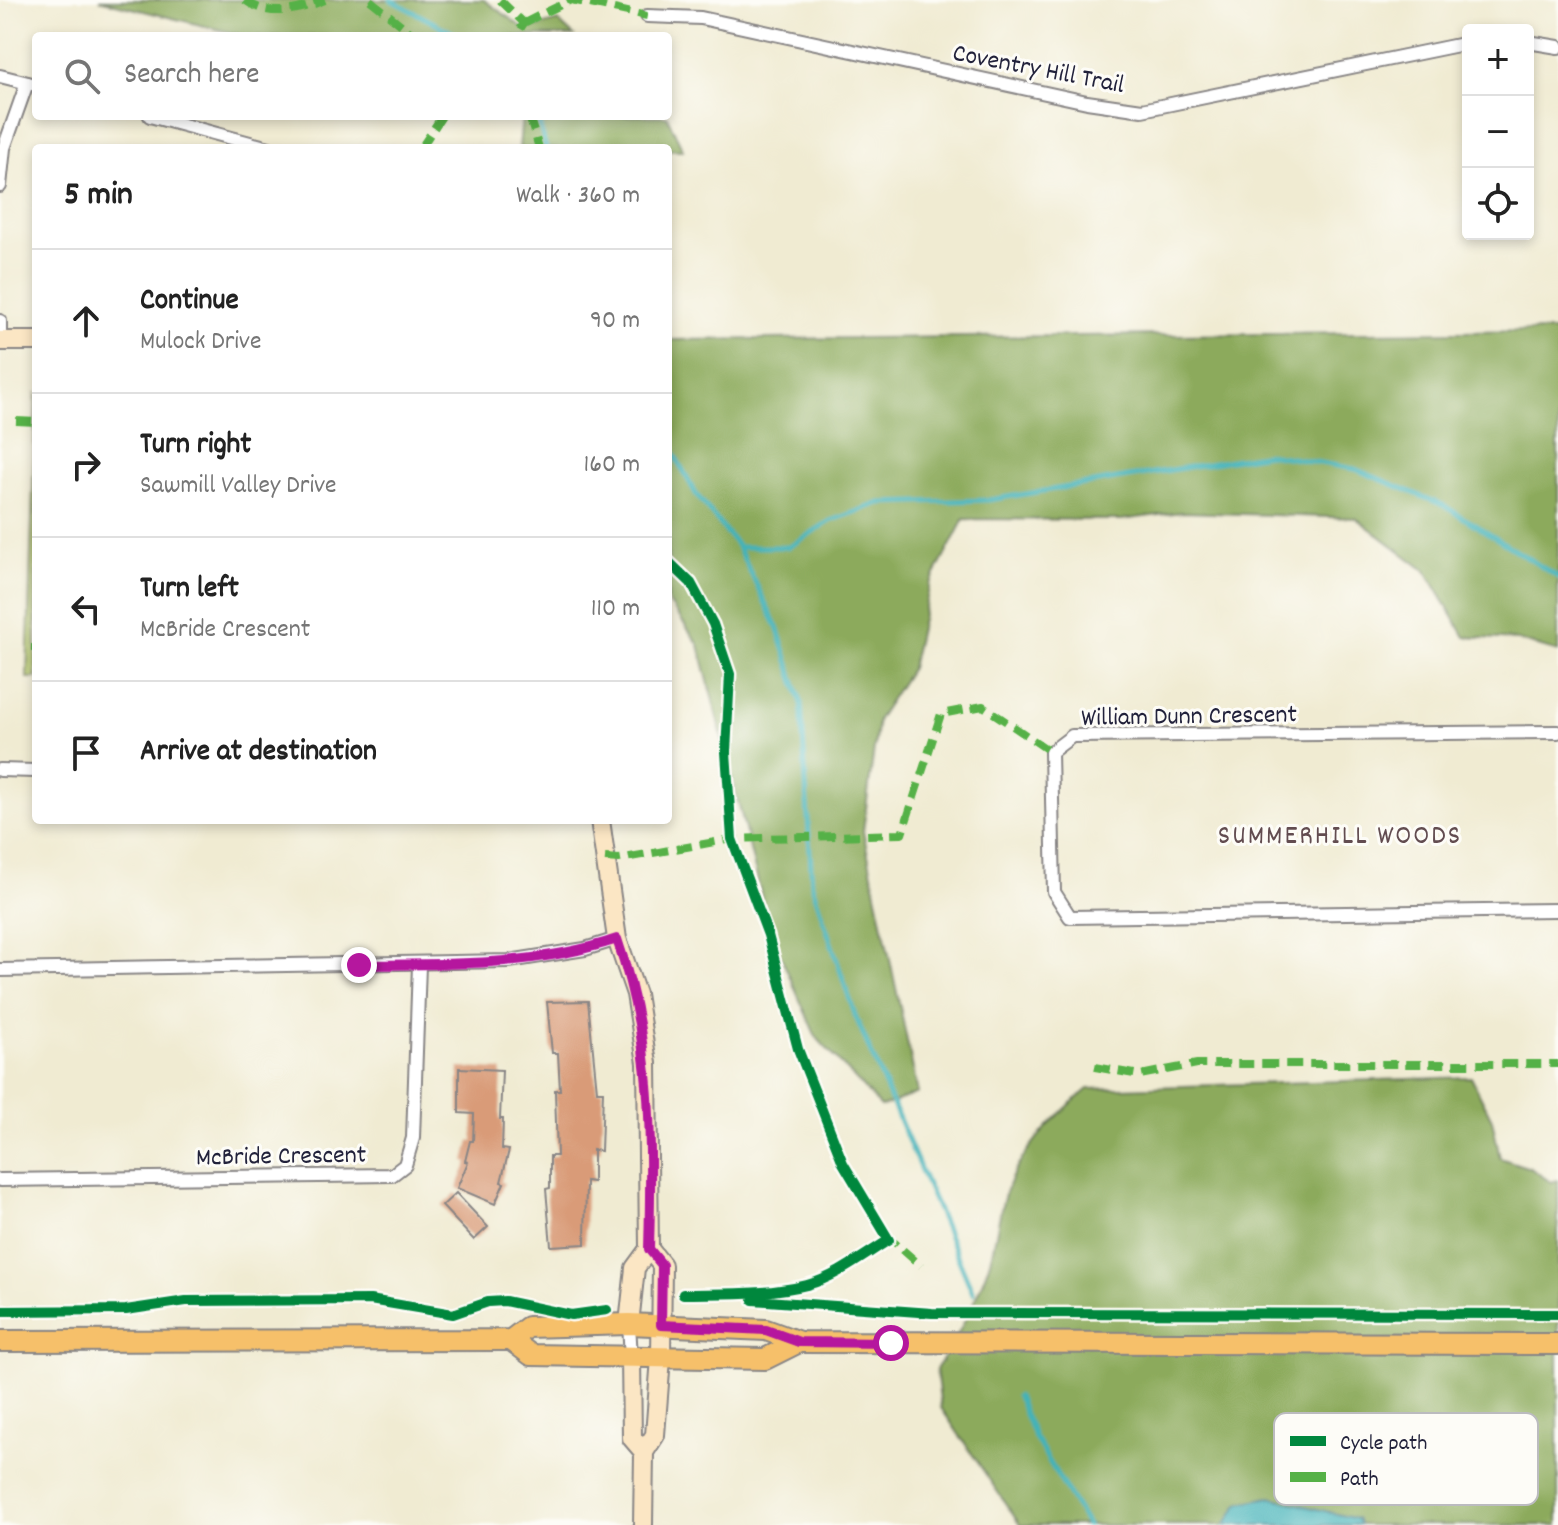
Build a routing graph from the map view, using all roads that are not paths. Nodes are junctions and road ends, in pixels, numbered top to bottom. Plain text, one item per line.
1 (647, 16) dead end
2 (1534, 43) edge
3 (1462, 44) edge
4 (1558, 47) edge
5 (0, 76) edge
6 (31, 84) edge
7 (165, 120) edge
8 (254, 144) edge
9 (0, 186) edge
10 (0, 321) edge
11 (0, 341) edge
12 (32, 341) edge
13 (1558, 732) edge
14 (0, 770) edge
15 (32, 771) edge
16 (601, 824) edge
17 (1558, 910) edge
18 (617, 939) junction
19 (419, 965) junction
20 (0, 970) edge
21 (0, 1180) edge
22 (649, 1249) junction
23 (629, 1324) junction
24 (661, 1325) junction
25 (511, 1340) junction
26 (0, 1341) edge
27 (799, 1342) junction
28 (1558, 1344) edge
29 (631, 1357) junction
30 (661, 1358) junction
31 (644, 1452) junction
32 (643, 1525) edge

1 - 3 street, Coventry Hill Trail
2 - 4 street
5 - 6 street
6 - 9 street
7 - 8 street
10 - 11 street
11 - 12 street
13 - 17 street, William Dunn Crescent
14 - 15 street
16 - 18 street
18 - 19 street
18 - 22 street
19 - 20 street
19 - 21 street, McBride Crescent
22 - 23 street
22 - 24 street
23 - 24 main road
23 - 25 main road
23 - 29 street
24 - 27 main road
24 - 30 street
25 - 26 main road
25 - 29 main road
27 - 28 main road
27 - 30 main road
29 - 30 main road
29 - 31 street
30 - 31 street
31 - 32 street

